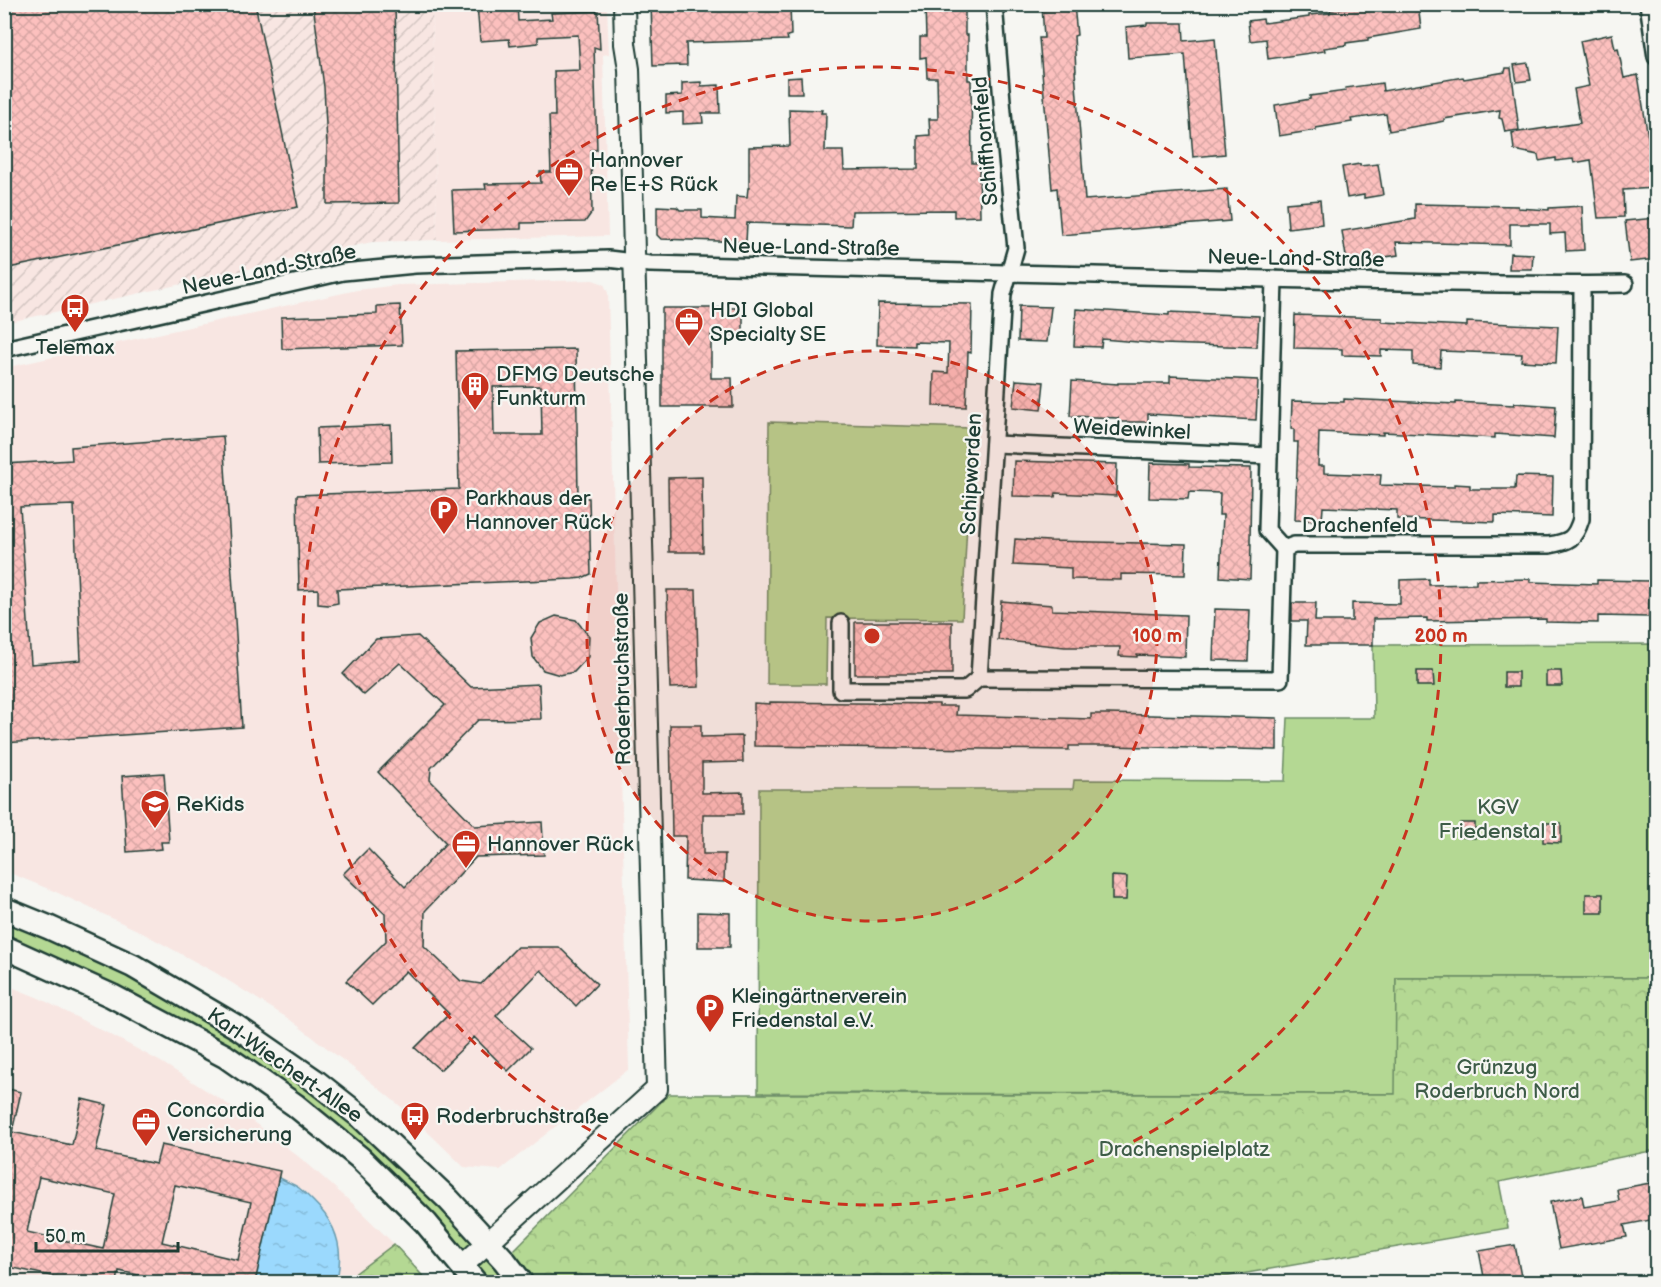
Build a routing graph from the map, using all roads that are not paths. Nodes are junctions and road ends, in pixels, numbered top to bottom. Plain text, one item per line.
1 (624, 4) edge
2 (994, 4) edge
3 (1648, 4) edge
4 (1656, 57) edge
5 (634, 262) junction
6 (1009, 273) junction
7 (1274, 279) junction
8 (1625, 284) dead end
9 (1582, 285) junction
10 (4, 349) edge
11 (993, 444) junction
12 (1269, 456) junction
13 (1284, 549) junction
14 (841, 622) dead end
15 (979, 678) junction
16 (4, 909) edge
17 (4, 947) edge
18 (487, 1242) junction
19 (468, 1274) edge
20 (521, 1282) edge

1 - 5 street, Roderbruchstraße
2 - 6 street, Schiffhornfeld
3 - 4 street
5 - 6 street, Neue-Land-Straße
5 - 10 street, Neue-Land-Straße
5 - 18 street, Roderbruchstraße
6 - 7 street, Neue-Land-Straße
6 - 11 street, Schipworden
7 - 9 street, Neue-Land-Straße
7 - 12 street
8 - 9 street, Neue-Land-Straße
9 - 13 street, Drachenfeld
11 - 12 street, Weidewinkel
11 - 15 street, Schipworden
12 - 13 street
13 - 15 street, Drachenfeld
14 - 15 street
16 - 18 main road, Karl-Wiechert-Allee
17 - 19 main road, Karl-Wiechert-Allee
18 - 19 street, Roderbruchstraße
18 - 20 main road, Karl-Wiechert-Allee

